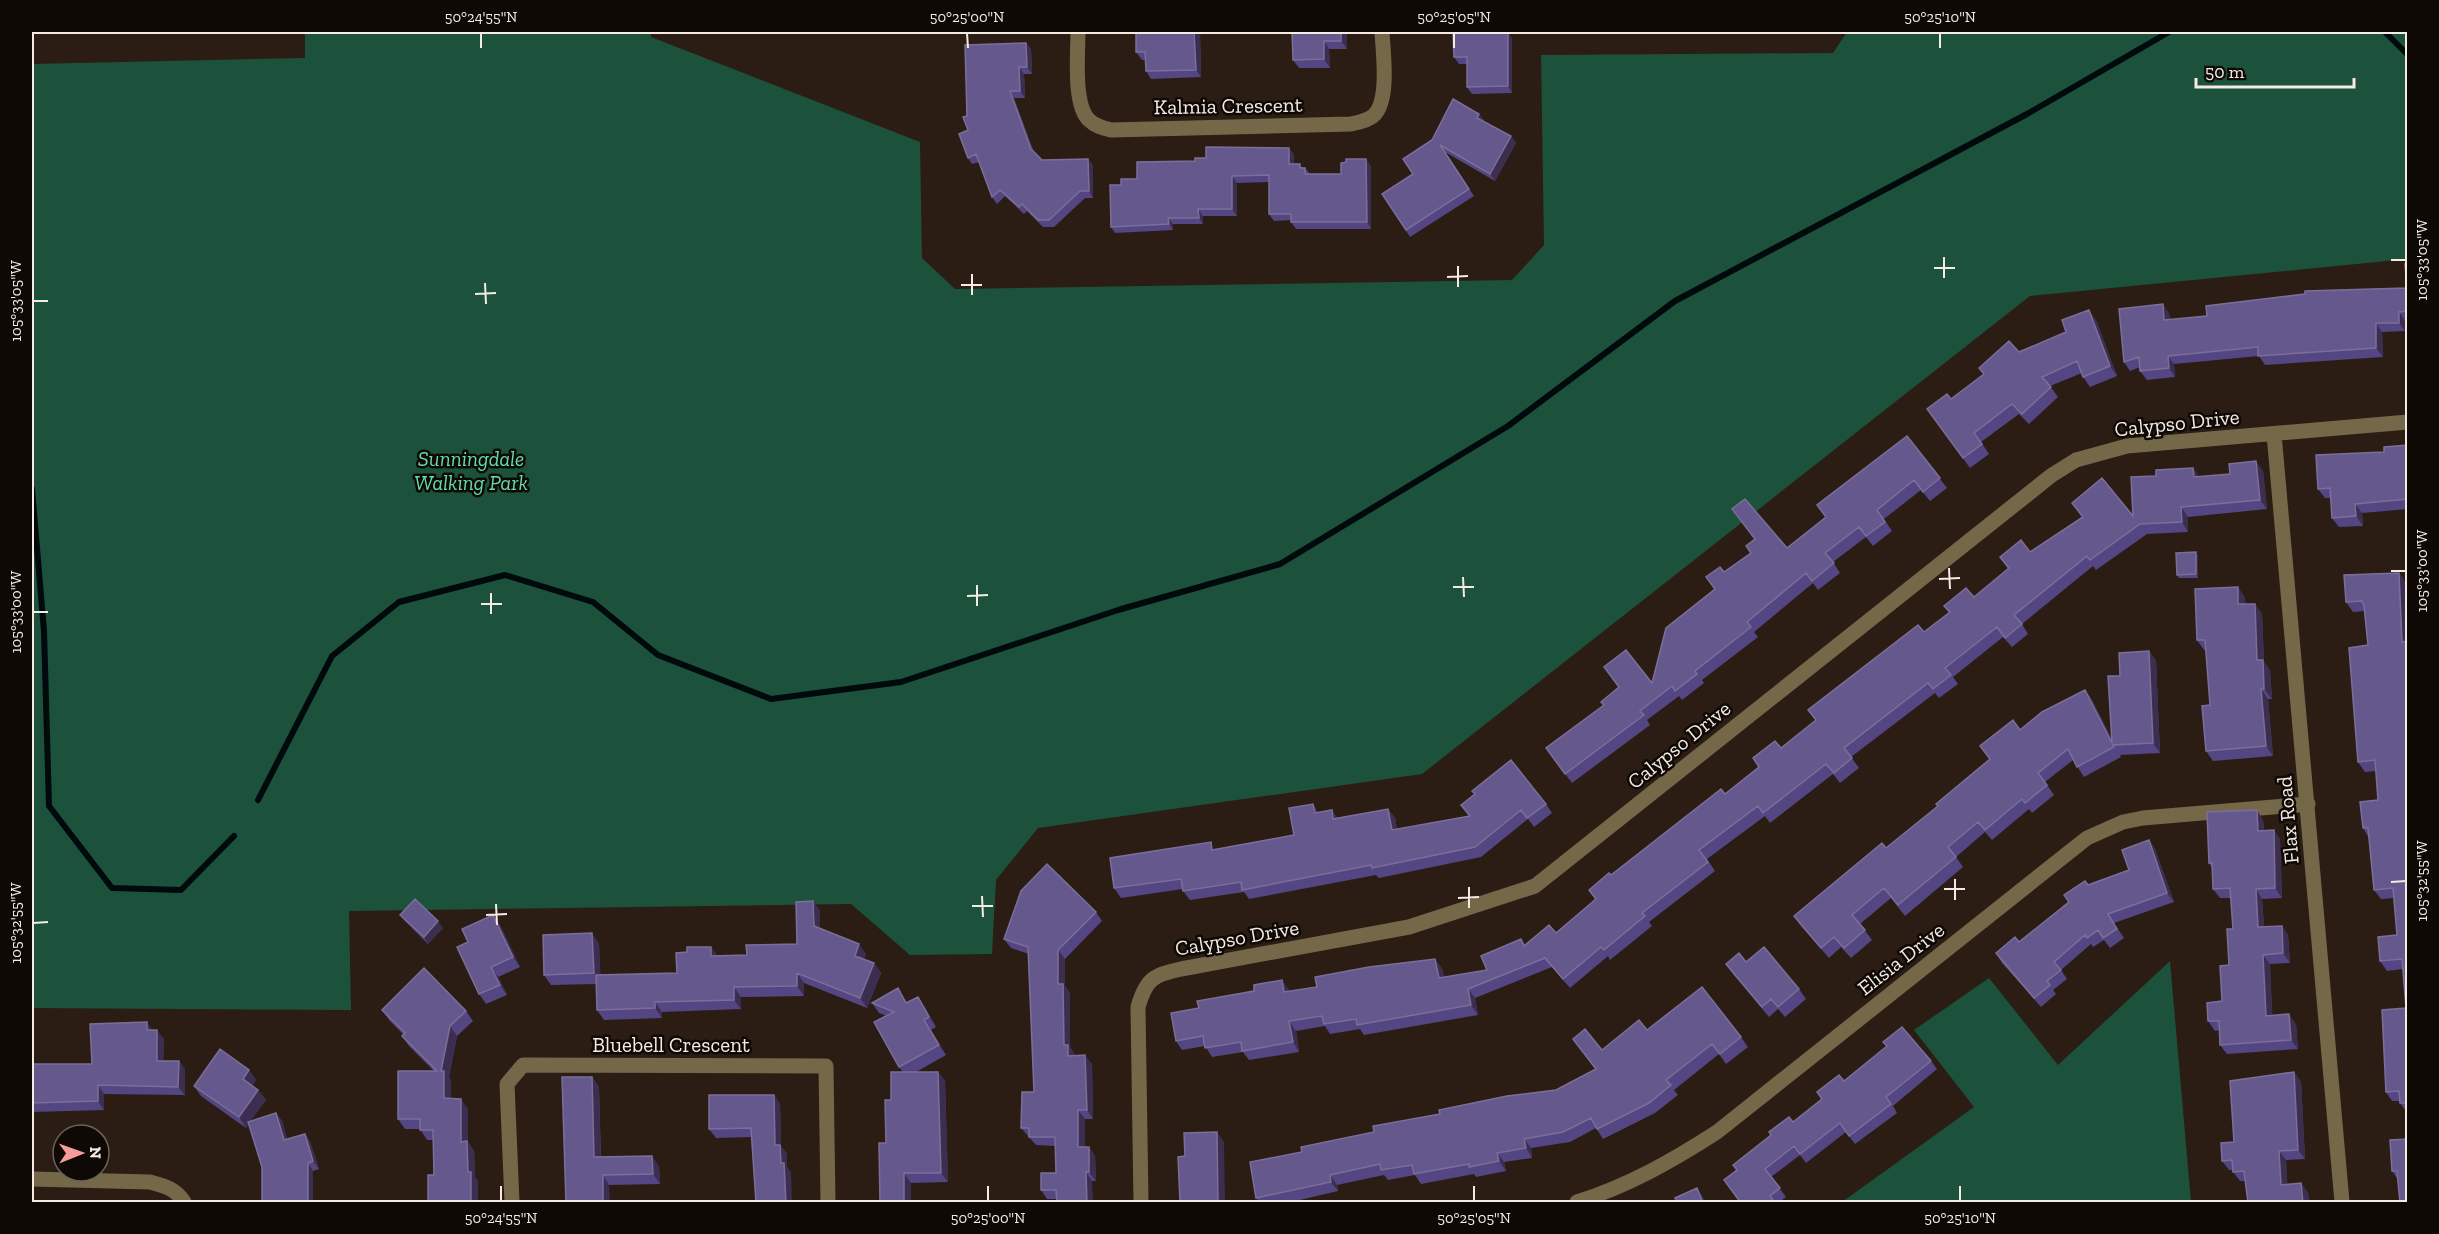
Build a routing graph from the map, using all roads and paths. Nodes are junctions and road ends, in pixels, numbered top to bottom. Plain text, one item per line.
1 (1078, 32) edge
2 (1382, 32) edge
3 (2408, 422) edge
4 (2274, 434) junction
5 (2308, 804) junction
6 (32, 1179) edge
7 (184, 1203) edge
8 (512, 1203) edge
9 (828, 1203) edge
10 (1141, 1203) edge
11 (1577, 1203) edge
12 (2342, 1203) edge

1 - 2 street, Kalmia Crescent
3 - 4 street, Calypso Drive
4 - 5 street, Flax Road
4 - 10 street, Calypso Drive
5 - 11 street, Elisia Drive
5 - 12 street, Flax Road
6 - 7 street
8 - 9 street, Bluebell Crescent

